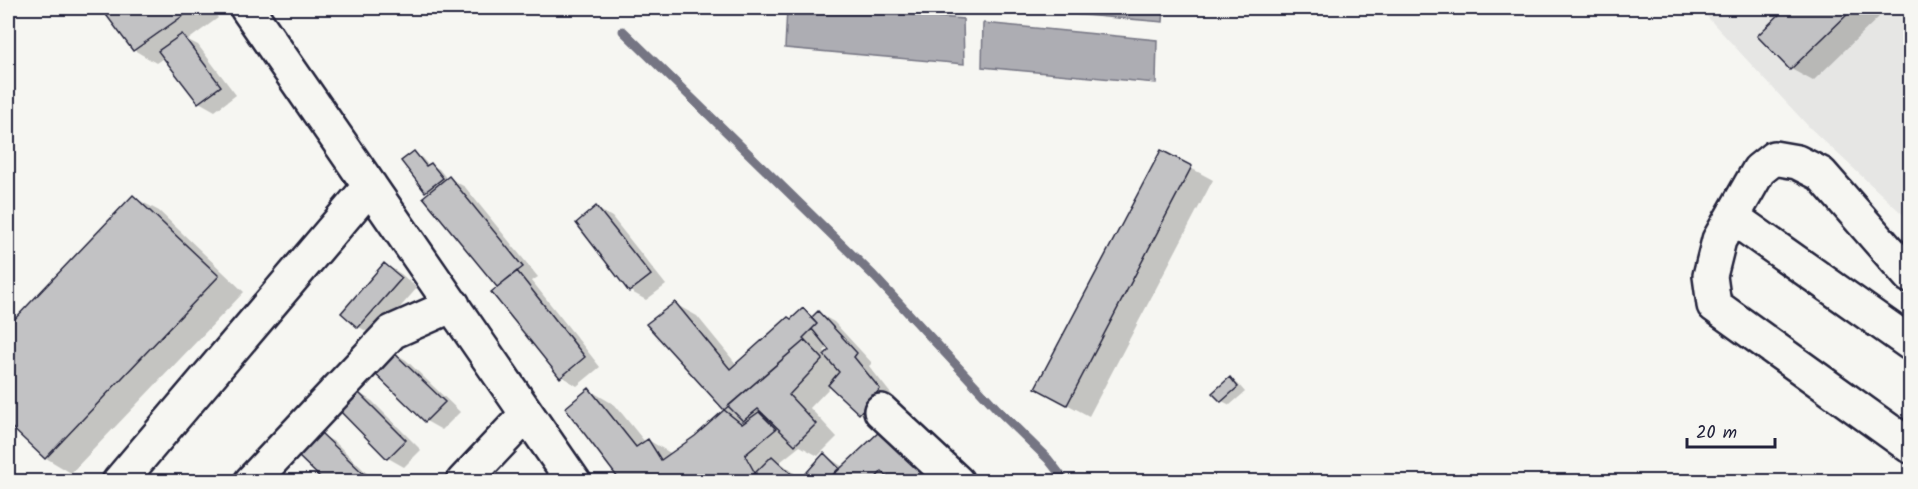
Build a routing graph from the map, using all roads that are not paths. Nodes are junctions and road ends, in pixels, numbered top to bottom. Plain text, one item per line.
1 (247, 8) edge
2 (370, 186) junction
3 (1732, 217) junction
4 (1911, 276) edge
5 (453, 305) junction
6 (1911, 343) edge
7 (881, 411) dead end
8 (527, 414) junction
9 (1911, 446) edge
10 (119, 482) edge
11 (251, 482) edge
12 (463, 482) edge
13 (574, 482) edge
14 (957, 482) edge

1 - 2 street
2 - 5 street
2 - 10 street
3 - 4 street
3 - 6 street
3 - 9 street
5 - 8 street
5 - 11 street
7 - 14 street
8 - 12 street
8 - 13 street

